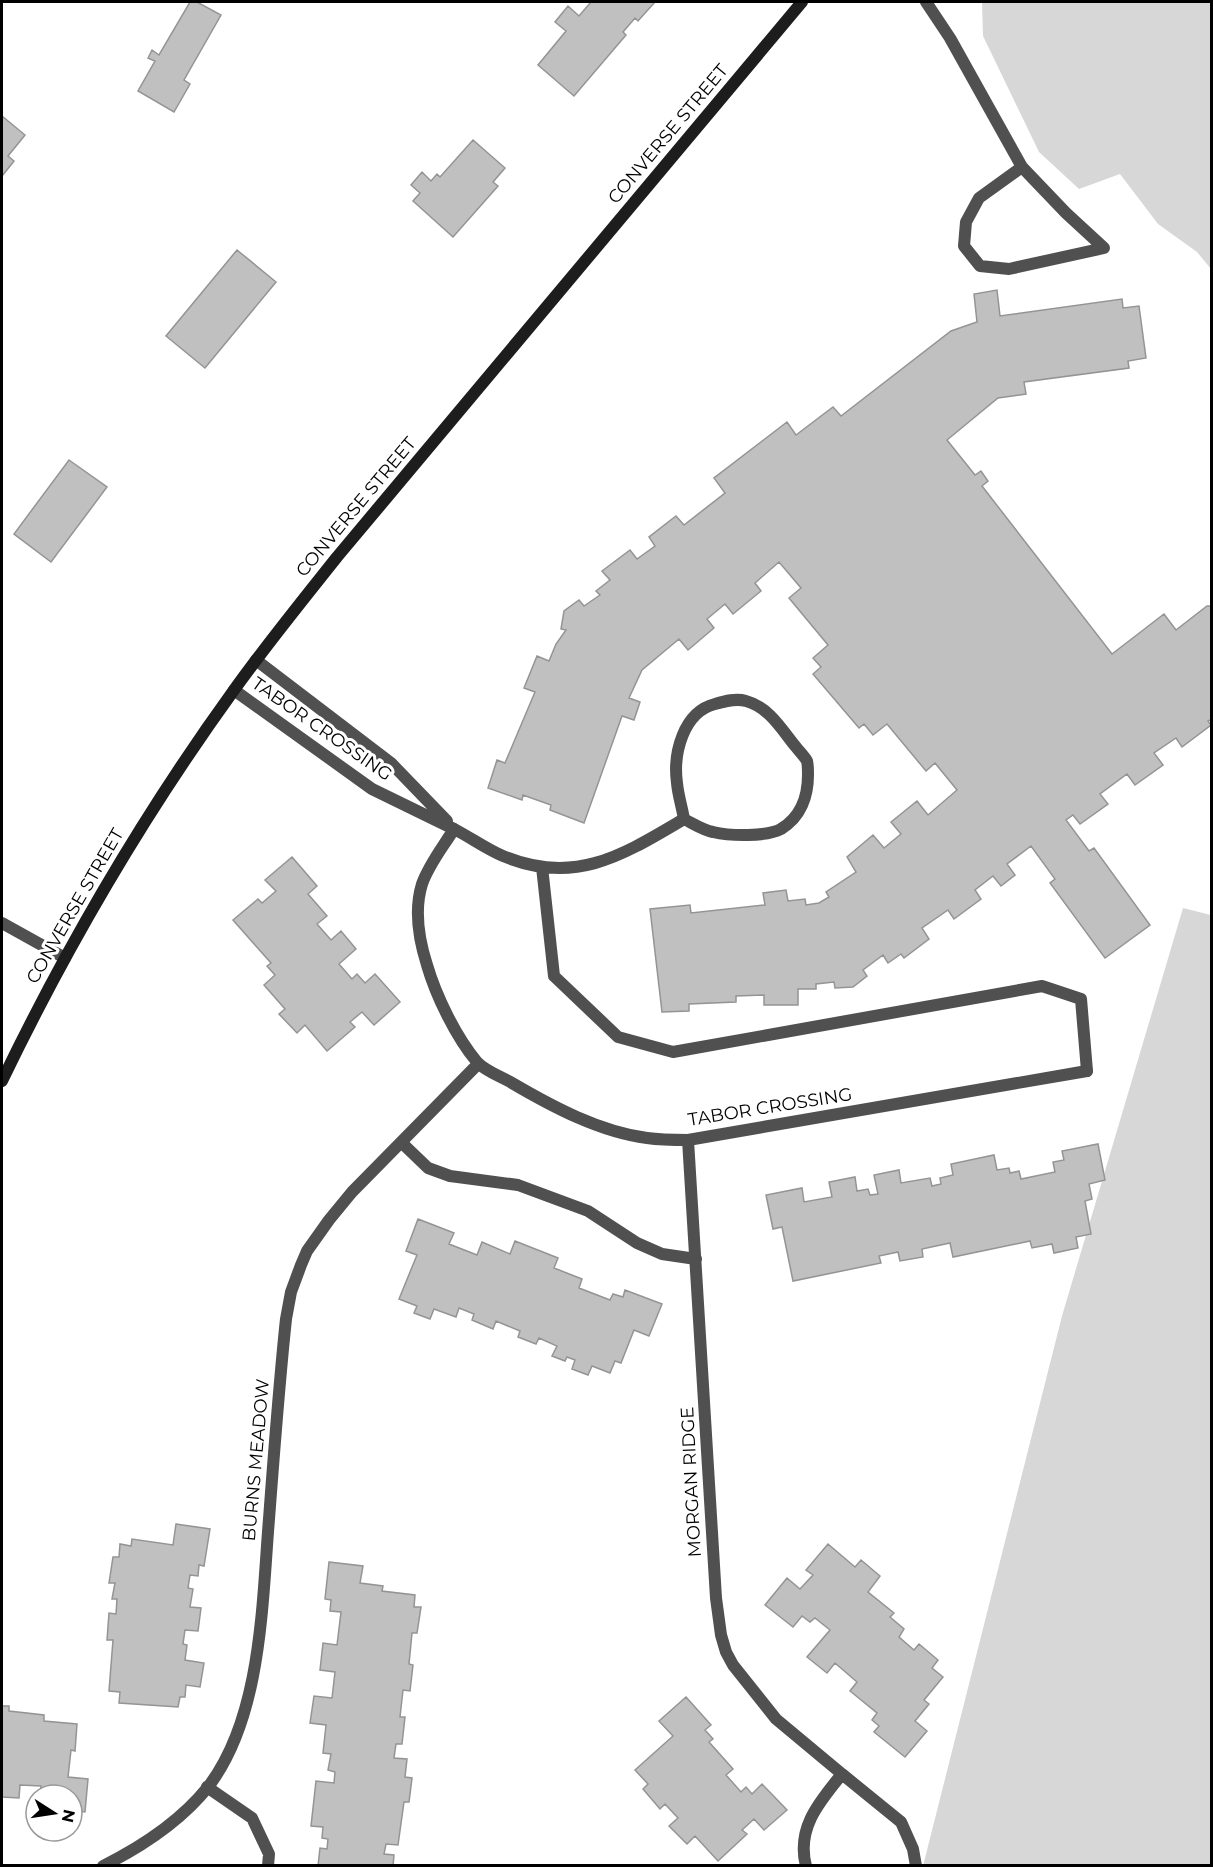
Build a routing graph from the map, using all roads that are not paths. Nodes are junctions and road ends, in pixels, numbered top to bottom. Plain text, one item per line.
1 (802, 2) edge
2 (926, 2) edge
3 (1022, 167) junction
4 (256, 660) junction
5 (234, 690) junction
6 (684, 819) junction
7 (454, 828) junction
8 (542, 867) junction
9 (2, 922) edge
10 (65, 958) junction
11 (478, 1064) junction
12 (2, 1081) edge
13 (688, 1140) junction
14 (402, 1143) junction
15 (696, 1258) junction
16 (842, 1774) junction
17 (207, 1787) junction
18 (103, 1866) edge
19 (268, 1866) edge
20 (807, 1866) edge
21 (916, 1866) edge

1 - 4 main road, CONVERSE STREET
2 - 3 street
3 - 3 street
4 - 5 main road, CONVERSE STREET
4 - 7 street, TABOR CROSSING
5 - 7 street, TABOR CROSSING
5 - 10 main road, CONVERSE STREET
6 - 6 street
6 - 8 street
7 - 8 street
7 - 11 street, TABOR CROSSING
8 - 13 street, TABOR CROSSING
9 - 10 street
10 - 12 main road, CONVERSE STREET
11 - 13 street, TABOR CROSSING
11 - 14 street, BURNS MEADOW
13 - 15 street, MORGAN RIDGE
14 - 15 street
14 - 17 street, BURNS MEADOW
15 - 16 street, MORGAN RIDGE
16 - 20 street
16 - 21 street, MORGAN RIDGE
17 - 18 street, BURNS MEADOW
17 - 19 street

